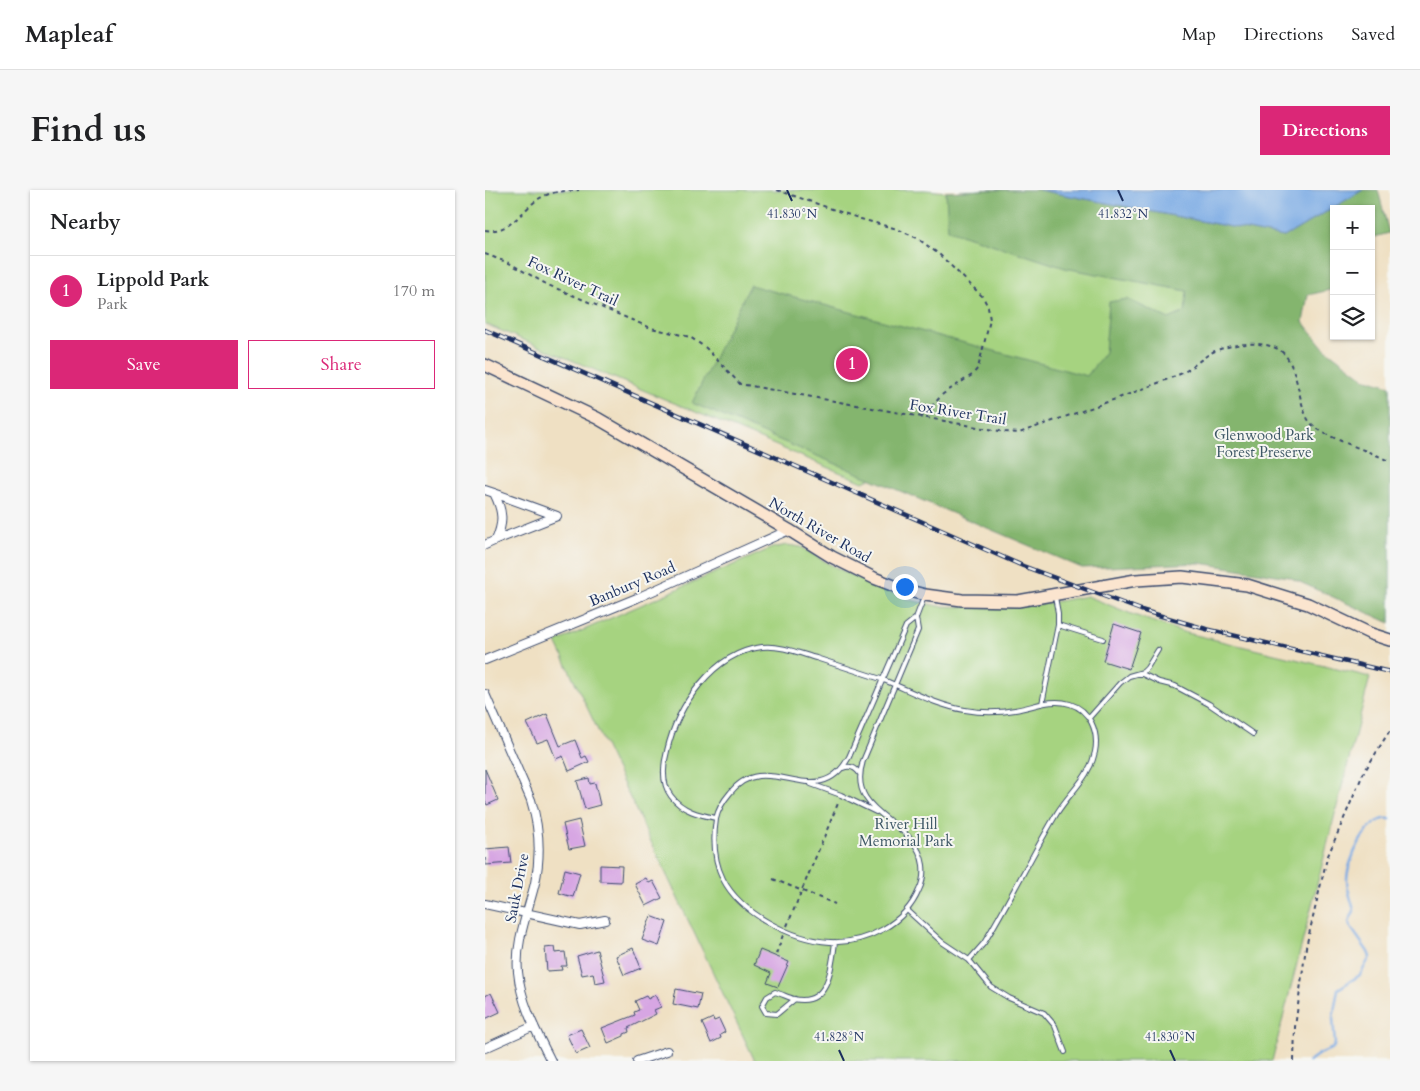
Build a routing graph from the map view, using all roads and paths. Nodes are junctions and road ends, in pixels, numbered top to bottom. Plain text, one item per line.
1 (579, 190) edge
2 (777, 190) edge
3 (485, 230) edge
4 (485, 254) edge
5 (485, 364) edge
6 (921, 418) junction
7 (1390, 462) edge
8 (485, 490) edge
9 (494, 493) junction
10 (789, 530) junction
11 (496, 540) junction
12 (485, 545) edge
13 (925, 595) junction
14 (1055, 595) junction
15 (916, 618) junction
16 (1057, 625) junction
17 (1103, 639) dead end
18 (1390, 640) edge
19 (1158, 650) dead end
20 (485, 660) edge
21 (1140, 672) junction
22 (883, 680) junction
23 (895, 686) junction
24 (485, 694) edge
25 (1042, 704) junction
26 (1089, 718) junction
27 (1390, 730) edge
28 (1253, 734) dead end
29 (841, 768) junction
30 (860, 774) junction
31 (807, 783) junction
32 (841, 795) junction
33 (881, 815) junction
34 (716, 818) junction
35 (773, 879) dead end
36 (801, 891) junction
37 (485, 904) edge
38 (835, 904) dead end
39 (907, 910) junction
40 (526, 912) junction
41 (605, 920) dead end
42 (786, 930) junction
43 (835, 942) junction
44 (776, 954) dead end
45 (969, 960) junction
46 (795, 999) junction
47 (534, 1026) junction
48 (485, 1048) edge
49 (667, 1051) dead end
50 (1065, 1052) dead end
51 (551, 1061) edge
52 (637, 1061) edge
53 (1294, 1061) edge

1 - 3 path
2 - 6 path
4 - 6 path, Fox River Trail
5 - 10 main road, North River Road
6 - 7 path, Fox River Trail
8 - 9 street
9 - 11 street
9 - 11 street
10 - 13 main road, North River Road
10 - 20 street, Banbury Road
11 - 12 street
13 - 14 main road, North River Road
13 - 15 lane
14 - 16 lane
14 - 18 main road, North River Road
15 - 22 lane
15 - 23 lane
16 - 17 lane
16 - 25 lane
19 - 21 lane
21 - 26 lane
21 - 28 lane
22 - 23 lane
22 - 29 lane
22 - 34 lane
23 - 25 lane
23 - 30 lane
24 - 40 street, Sauk Drive
25 - 26 lane
26 - 45 lane
27 - 53 path
29 - 30 lane
29 - 31 lane
30 - 33 lane
31 - 32 lane
31 - 34 lane
32 - 33 lane
32 - 36 path
33 - 39 lane
34 - 42 lane
35 - 36 path
36 - 38 path
36 - 42 path
37 - 40 street
39 - 43 lane
39 - 45 lane
40 - 41 street
40 - 47 street, Sauk Drive
42 - 43 lane
42 - 44 path
43 - 46 lane
45 - 50 lane
46 - 46 lane
47 - 48 street
47 - 51 street, Sauk Drive
49 - 52 street

